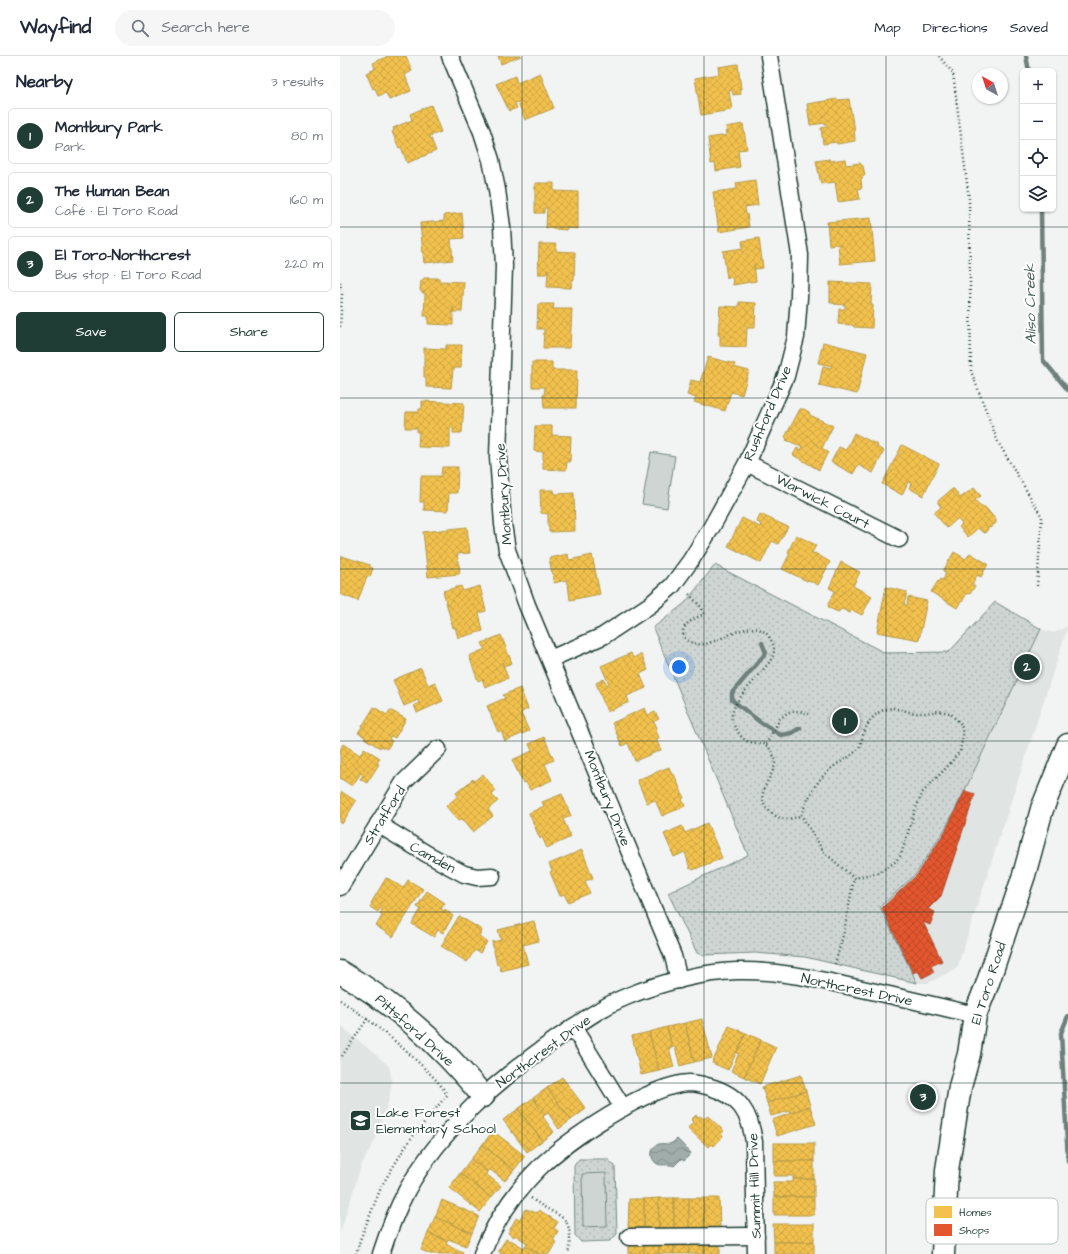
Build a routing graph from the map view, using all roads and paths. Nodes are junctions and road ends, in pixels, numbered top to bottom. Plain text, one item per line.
1 (450, 56) edge
2 (769, 56) edge
3 (939, 56) edge
4 (340, 282) edge
5 (340, 328) edge
6 (747, 463) junction
7 (899, 539) dead end
8 (1037, 586) dead end
9 (689, 594) dead end
10 (550, 659) junction
11 (809, 714) dead end
12 (766, 744) junction
13 (1068, 745) edge
14 (438, 749) dead end
15 (801, 815) junction
16 (378, 824) junction
17 (492, 876) dead end
18 (854, 878) junction
19 (340, 887) edge
20 (835, 964) dead end
21 (340, 972) edge
22 (679, 980) junction
23 (340, 1000) edge
24 (976, 1015) junction
25 (368, 1018) junction
26 (573, 1027) junction
27 (342, 1056) dead end
28 (483, 1096) junction
29 (623, 1108) junction
30 (520, 1189) junction
31 (946, 1198) edge
32 (629, 1236) dead end
33 (756, 1236) junction
34 (943, 1244) edge
35 (356, 1254) edge
36 (381, 1254) edge
37 (482, 1254) edge
38 (568, 1254) edge
39 (756, 1254) edge
40 (943, 1254) edge

1 - 10 street, Montbury Drive
2 - 6 street, Rushford Drive
3 - 8 path
4 - 5 path
6 - 7 street, Warwick Court
6 - 10 street, Rushford Drive
9 - 12 path
10 - 22 street, Montbury Drive
11 - 12 path
12 - 15 path
13 - 24 main road, El Toro Road
14 - 16 street, Stratford
15 - 18 path
15 - 18 path
16 - 17 street, Camden
16 - 19 street, Stratford
18 - 20 path
21 - 28 main road, Pittsford Drive
22 - 24 street, Northcrest Drive
22 - 26 street, Northcrest Drive
23 - 25 path
24 - 31 main road, El Toro Road
25 - 27 path
25 - 35 path
26 - 28 street, Northcrest Drive
26 - 29 street
28 - 36 street, Northcrest Drive
29 - 30 street, Summit Hill Drive
29 - 33 street, Summit Hill Drive
30 - 37 street, Summit Hill Drive
30 - 38 path
32 - 33 street
33 - 39 street, Summit Hill Drive
34 - 40 main road, El Toro Road

